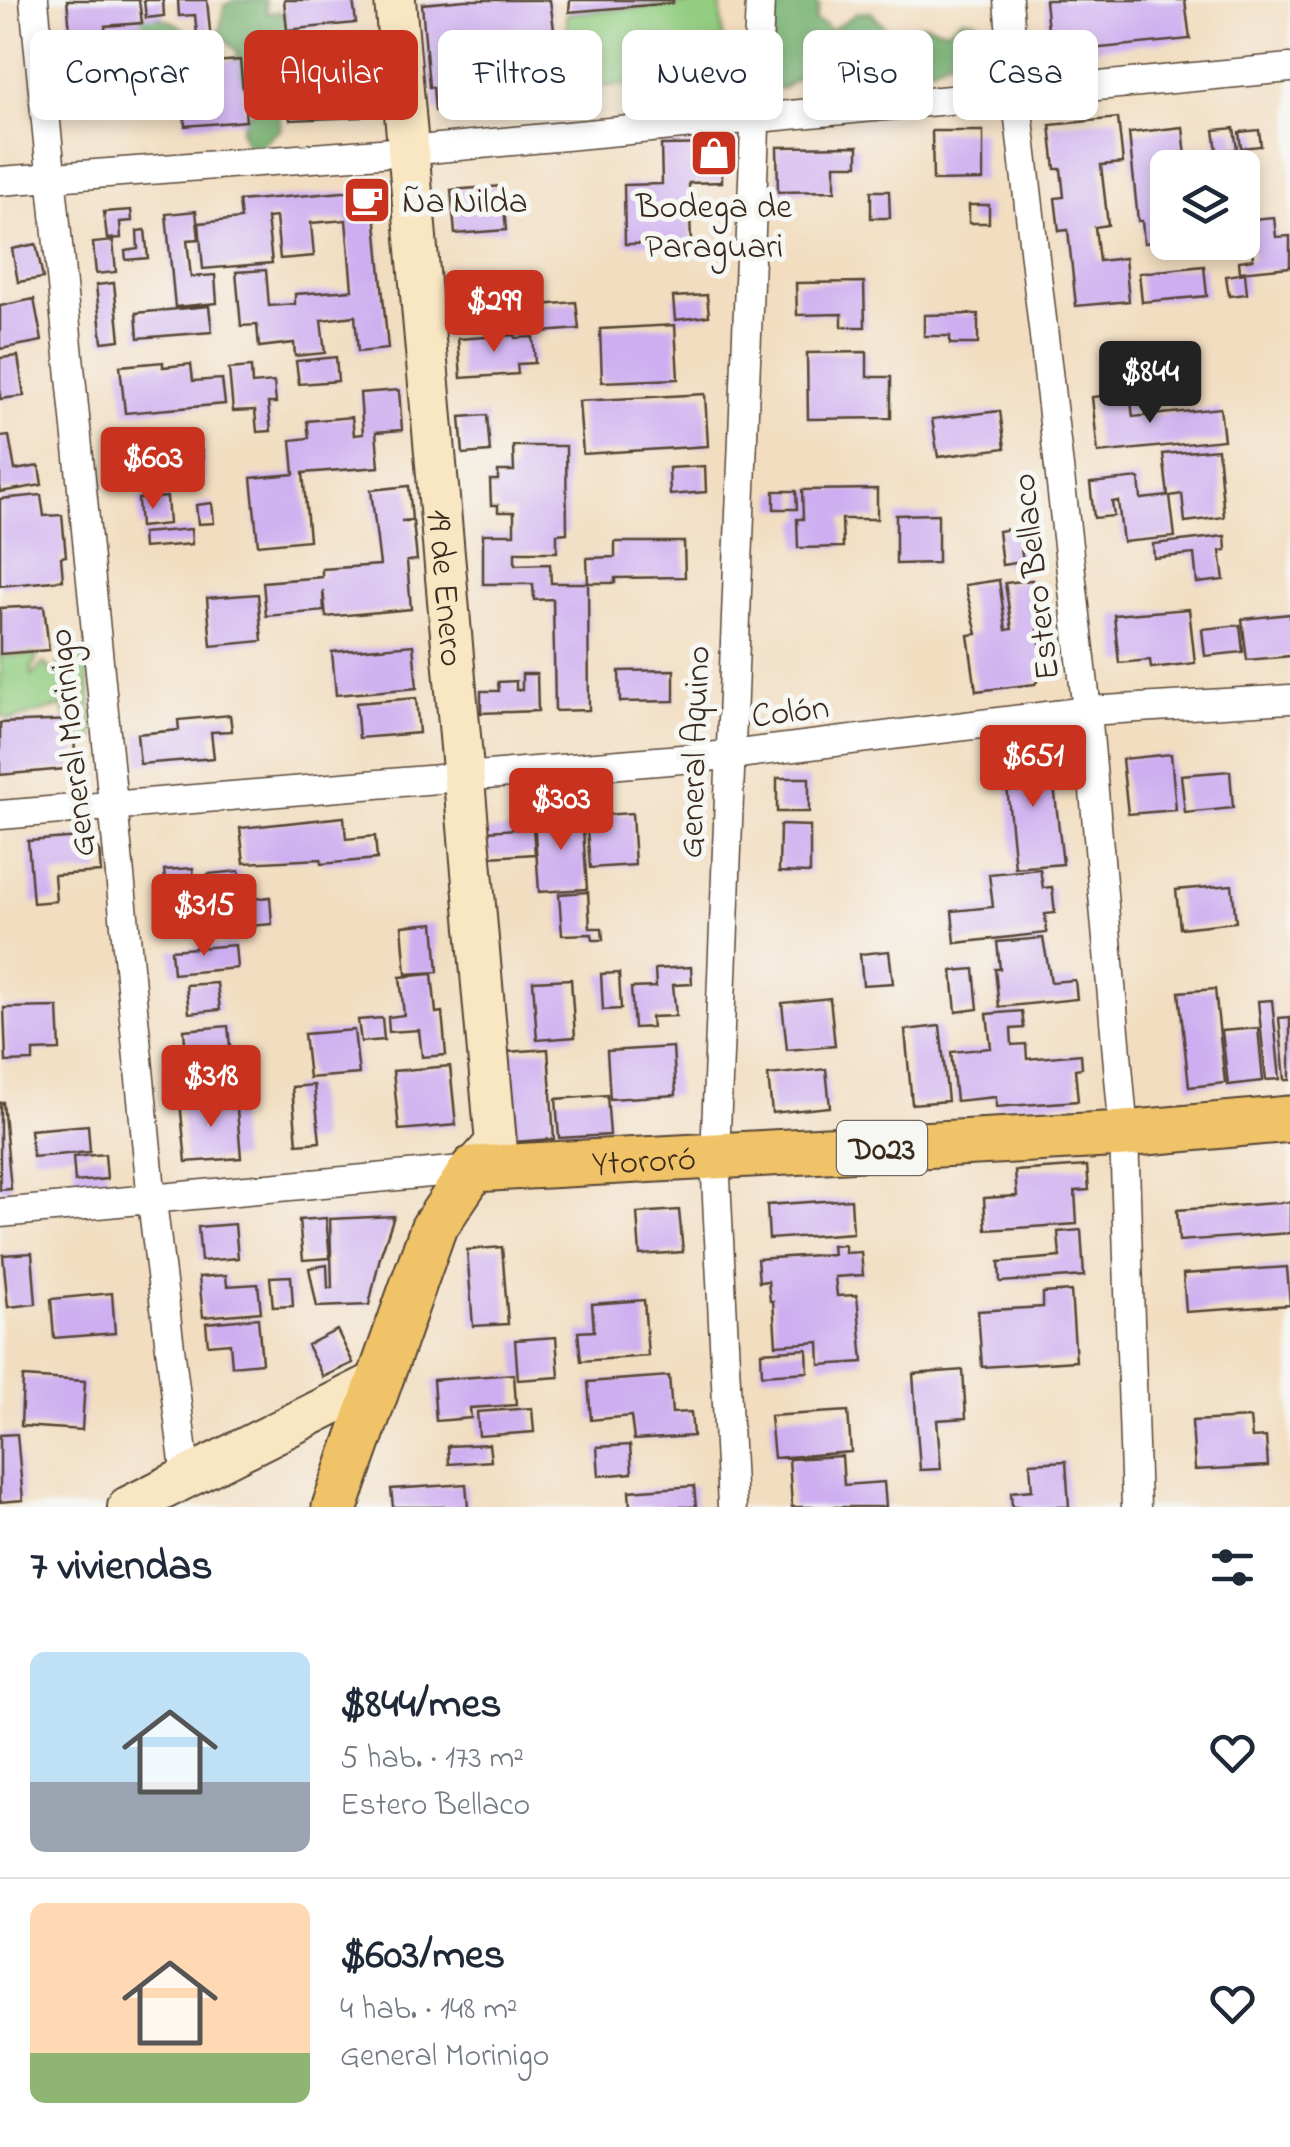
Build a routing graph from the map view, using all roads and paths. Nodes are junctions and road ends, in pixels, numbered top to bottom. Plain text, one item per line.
1 (34, 0) edge
2 (394, 0) edge
3 (760, 0) edge
4 (1008, 0) edge
5 (759, 30) edge
6 (1011, 30) edge
7 (1290, 68) edge
8 (1098, 86) edge
9 (953, 99) edge
10 (783, 115) edge
11 (734, 120) edge
12 (755, 120) edge
13 (1019, 120) edge
14 (406, 151) junction
15 (52, 177) junction
16 (0, 182) edge
17 (1290, 699) edge
18 (1088, 711) junction
19 (730, 756) junction
20 (465, 776) junction
21 (114, 805) junction
22 (0, 815) edge
23 (1290, 1119) edge
24 (1124, 1134) junction
25 (715, 1158) junction
26 (473, 1169) junction
27 (152, 1202) junction
28 (0, 1213) edge
29 (382, 1379) junction
30 (186, 1478) junction
31 (128, 1507) edge
32 (335, 1507) edge
33 (732, 1507) edge
34 (1136, 1507) edge

1 - 15 street, General Morinigo
2 - 14 street, 19 de Enero
3 - 5 street, General Aquino
4 - 6 street, Estero Bellaco
7 - 8 street
9 - 10 street
11 - 14 street
12 - 19 street, General Aquino
13 - 18 street, Estero Bellaco
14 - 15 street
14 - 20 street, 19 de Enero
15 - 16 street
15 - 21 street, General Morinigo
17 - 18 street, Colón
18 - 19 street, Colón
18 - 24 street, Estero Bellaco
19 - 20 street, Colón
19 - 25 street, General Aquino
20 - 21 street, Colón
20 - 26 street, 19 de Enero
21 - 22 street, Colón
21 - 27 street, General Morinigo
23 - 24 main road, Ytororó / D023
24 - 25 main road, Ytororó / D023
24 - 34 street, Estero Bellaco
25 - 26 main road, Ytororó / D023
25 - 33 street, General Aquino
26 - 27 street, Ytororó
26 - 29 main road
27 - 28 street, Ytororó
27 - 30 street, General Morinigo
29 - 30 street
29 - 32 main road
30 - 31 street

